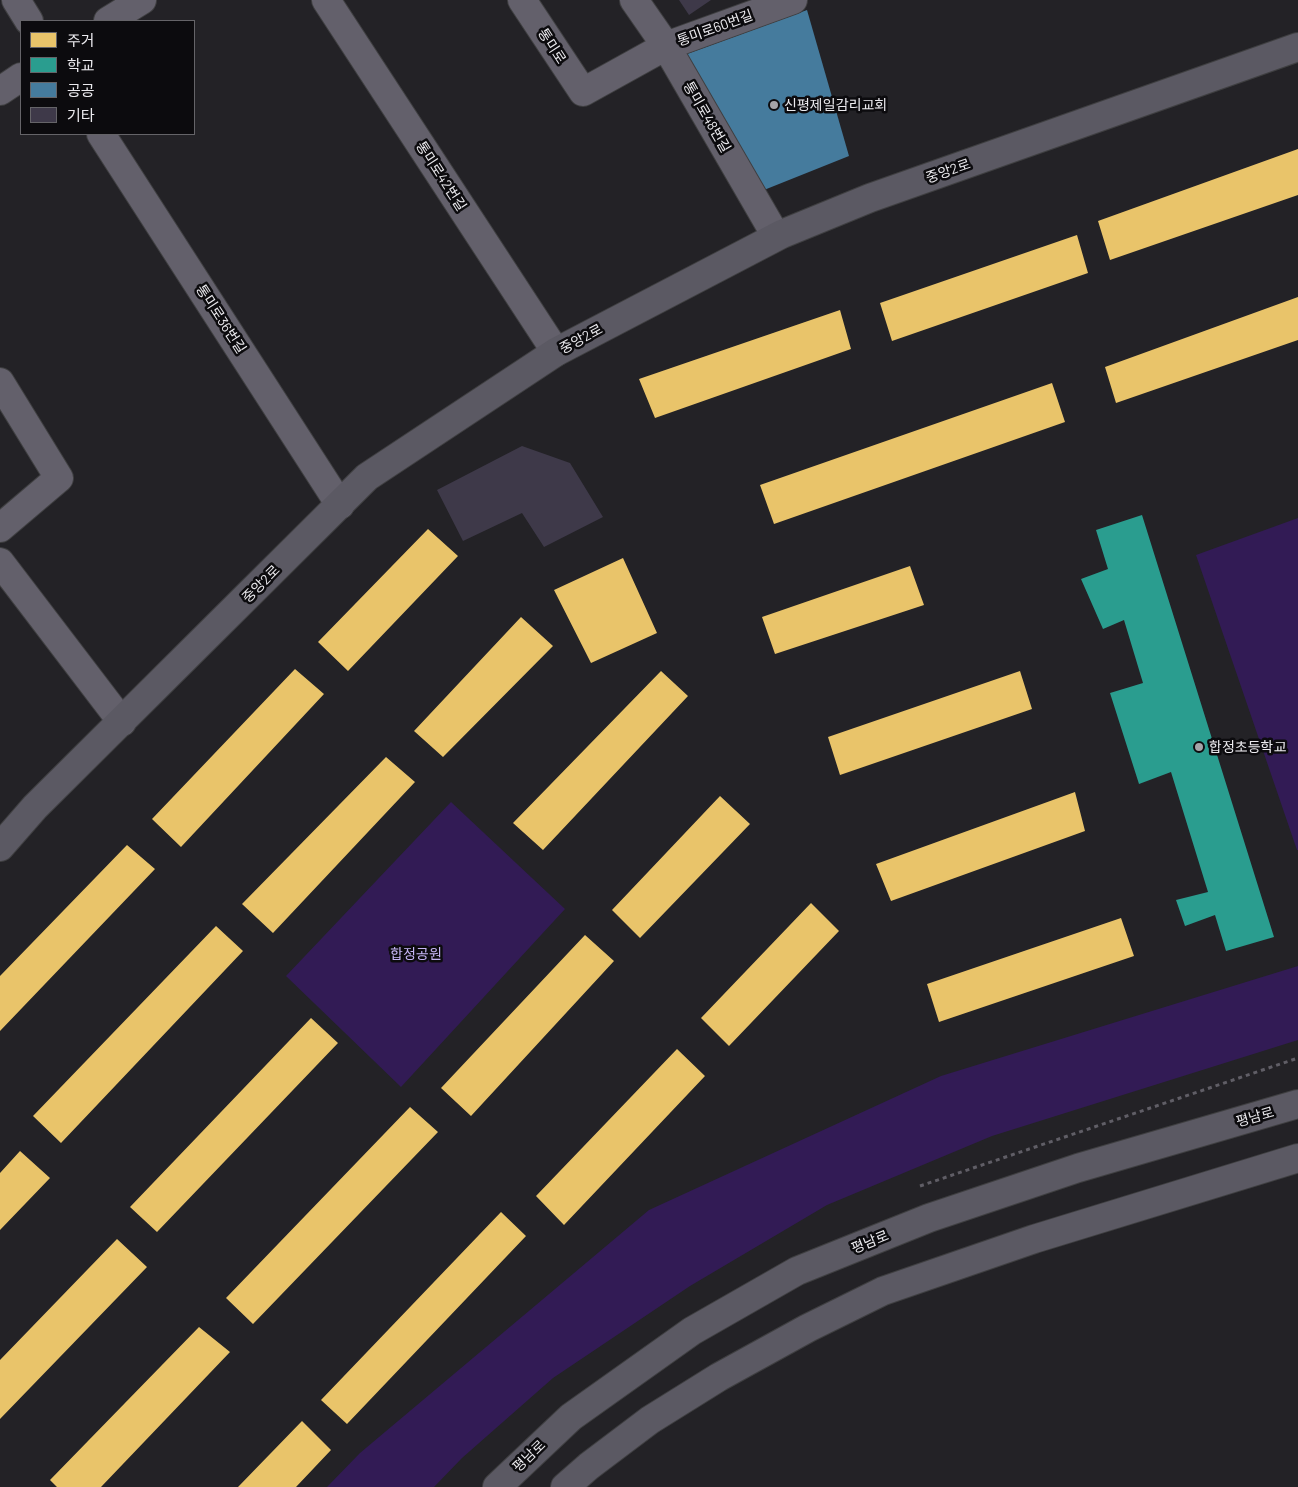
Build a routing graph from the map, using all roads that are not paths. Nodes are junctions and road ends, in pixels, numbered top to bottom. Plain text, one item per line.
1 (16, 0) edge
2 (142, 0) edge
3 (326, 0) edge
4 (522, 0) edge
5 (634, 0) edge
6 (794, 0) edge
7 (28, 20) edge
8 (110, 20) edge
9 (666, 46) junction
10 (1298, 47) edge
11 (20, 78) edge
12 (0, 91) edge
13 (583, 92) joint
14 (102, 135) edge
15 (776, 236) junction
16 (556, 352) junction
17 (0, 382) edge
18 (340, 505) junction
19 (0, 528) edge
20 (0, 562) edge
21 (122, 722) junction
22 (0, 847) edge
23 (1298, 1104) edge
24 (1298, 1158) edge
25 (497, 1487) edge
26 (565, 1487) edge

1 - 7 street
2 - 8 street
3 - 16 street, 통미로42번길
4 - 13 street, 통미로
5 - 9 street, 통미로48번길
6 - 9 street, 통미로60번길
9 - 13 street, 통미로60번길
9 - 15 street, 통미로48번길
10 - 15 main road, 중앙2로
11 - 12 street
14 - 18 street, 통미로36번길
15 - 16 main road, 중앙2로
16 - 18 main road, 중앙2로
17 - 19 street
18 - 21 main road, 중앙2로
20 - 21 street
21 - 22 main road, 중앙2로
23 - 25 main road, 평남로
24 - 26 main road

